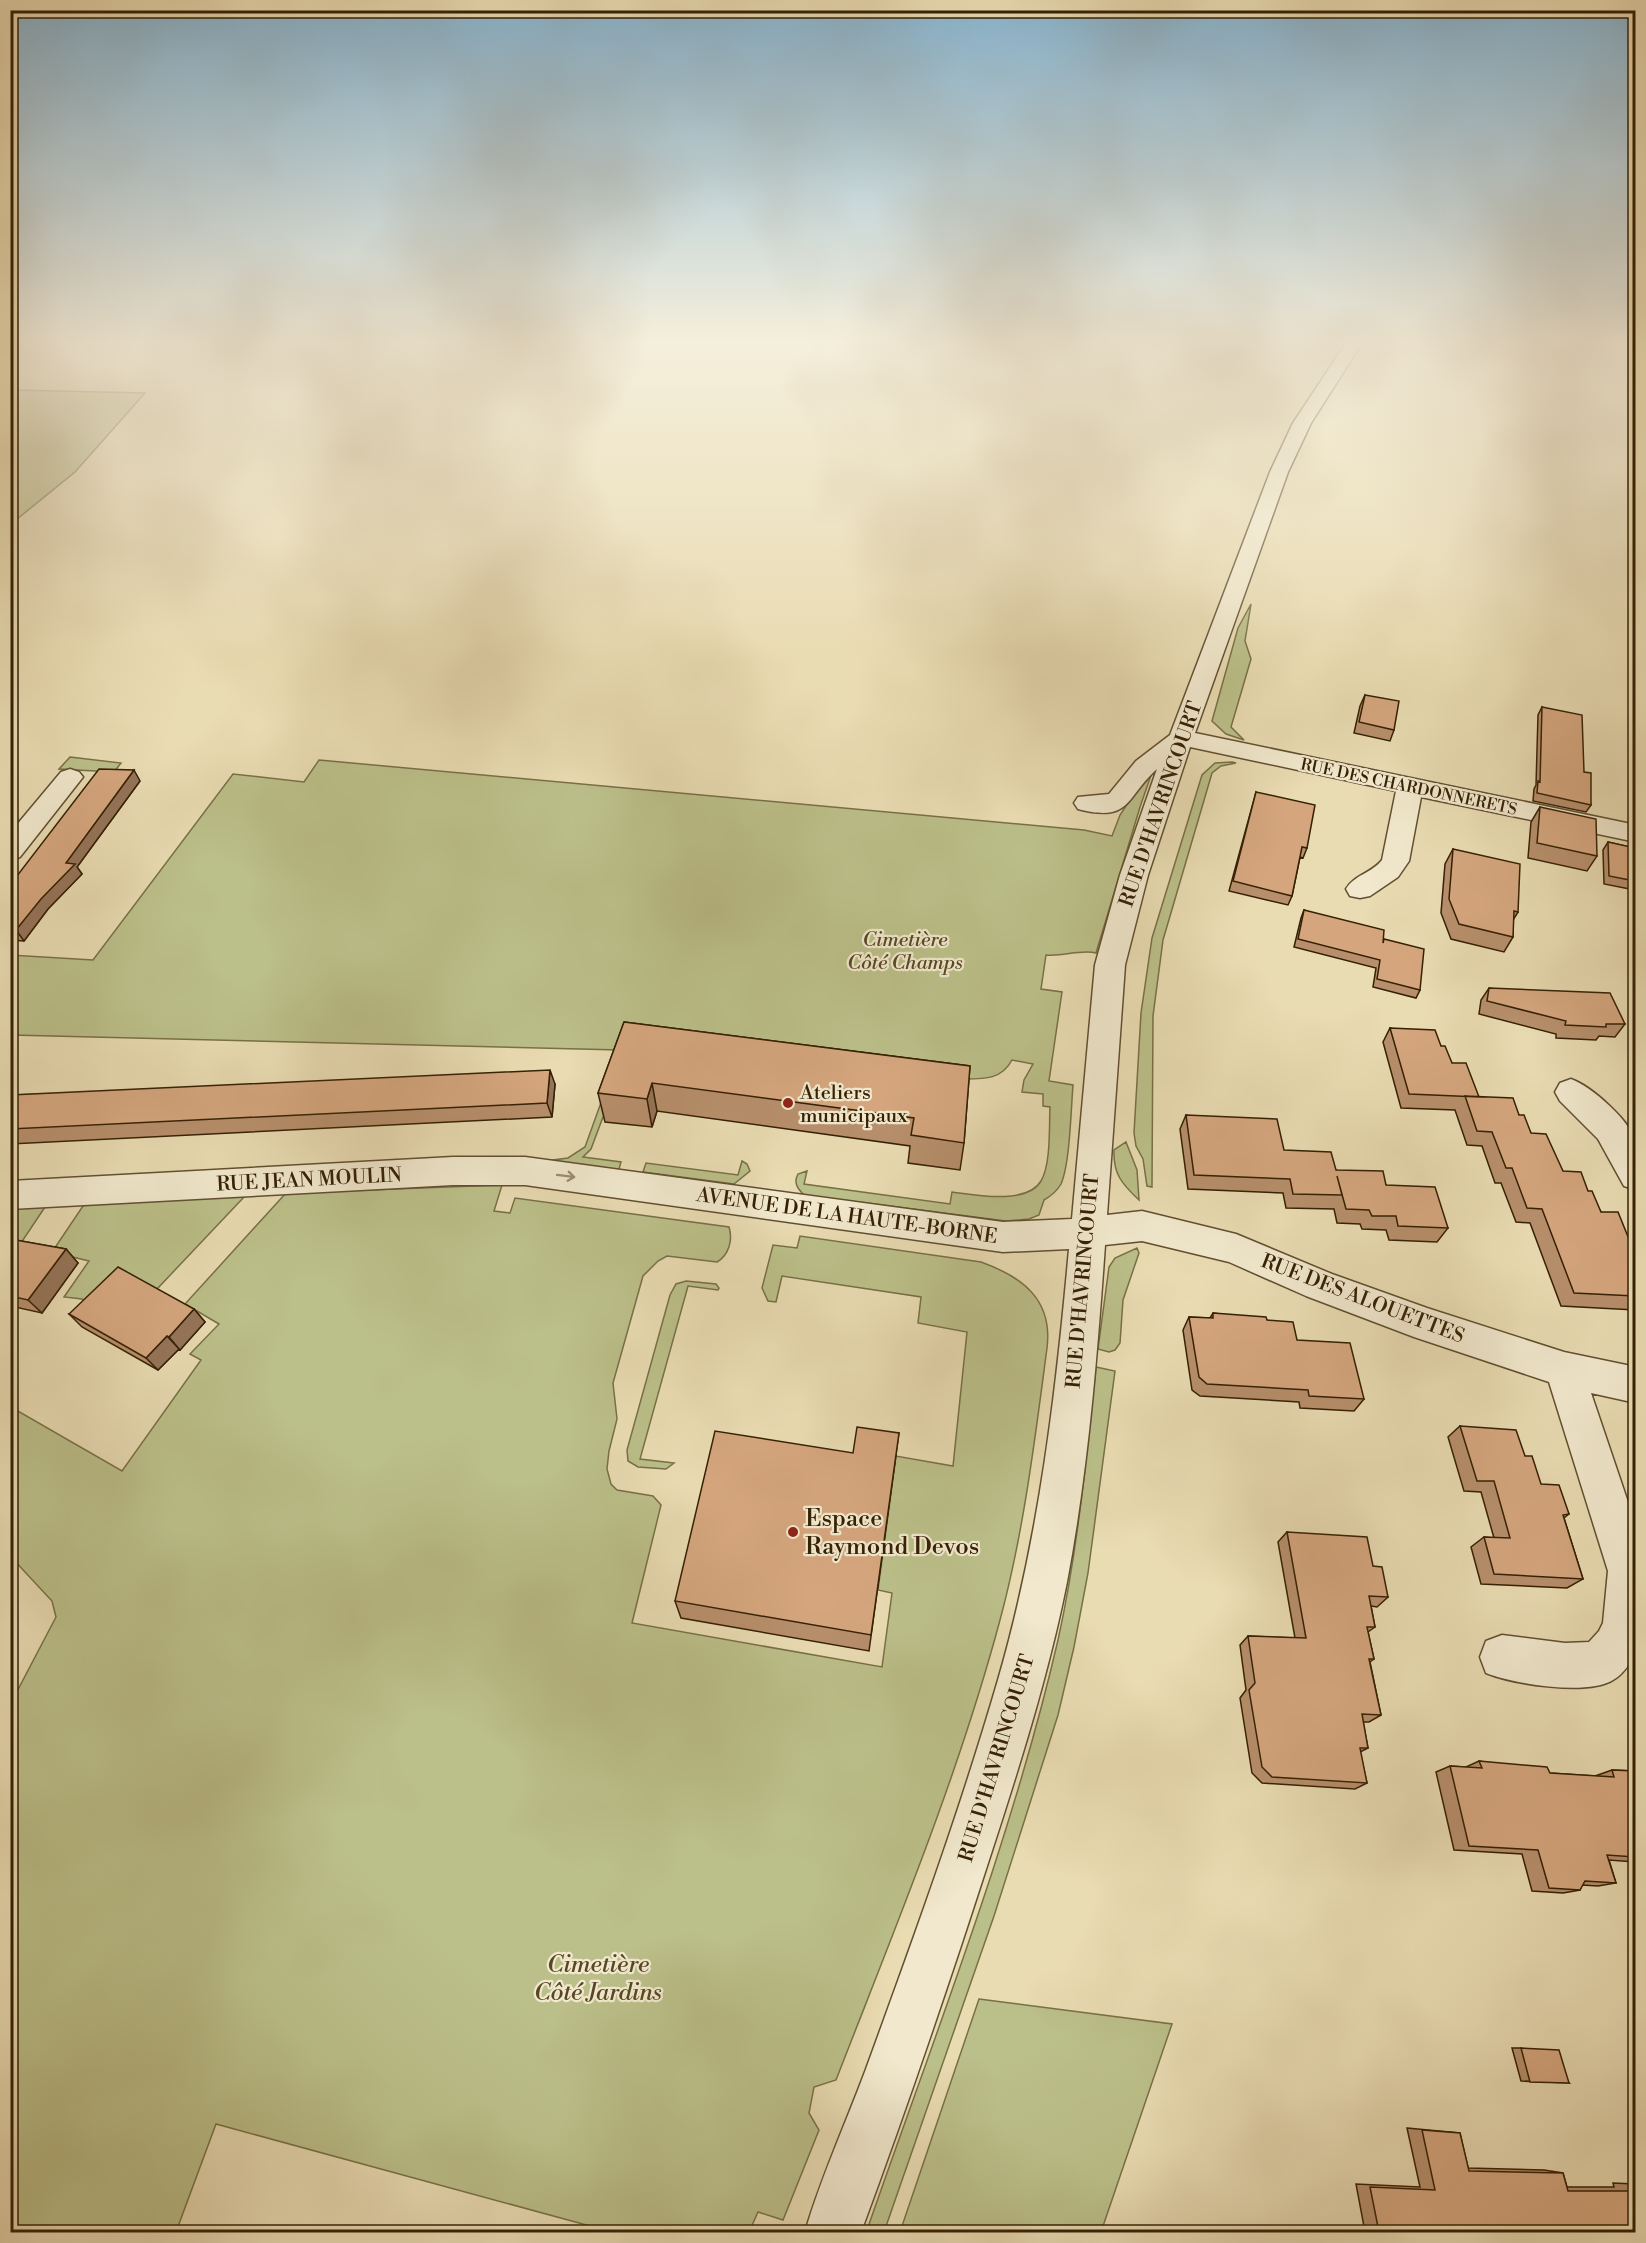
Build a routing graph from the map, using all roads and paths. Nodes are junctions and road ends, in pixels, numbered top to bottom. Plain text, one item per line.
1 (1290, 448) edge
2 (1182, 738) junction
3 (70, 777) dead end
4 (1410, 786) junction
5 (1087, 803) dead end
6 (1635, 834) edge
7 (10, 851) edge
8 (1360, 889) dead end
9 (1571, 1092) dead end
10 (1635, 1176) edge
11 (607, 1181) joint
12 (10, 1195) edge
13 (1088, 1232) junction
14 (1564, 1370) junction
15 (1635, 1385) edge
16 (1502, 1657) dead end
17 (833, 2232) edge

1 - 2 street, RUE D'HAVRINCOURT
2 - 4 street, RUE DES CHARDONNERETS
2 - 5 street
2 - 13 street, RUE D'HAVRINCOURT
3 - 7 street
4 - 6 street, RUE DES CHARDONNERETS
4 - 8 street
9 - 10 street
12 -> 11 street, RUE JEAN MOULIN
11 - 13 street, AVENUE DE LA HAUTE-BORNE
13 - 14 street, RUE DES ALOUETTES
13 - 17 street, RUE D'HAVRINCOURT
14 - 15 street, RUE DES ALOUETTES
14 - 16 street

